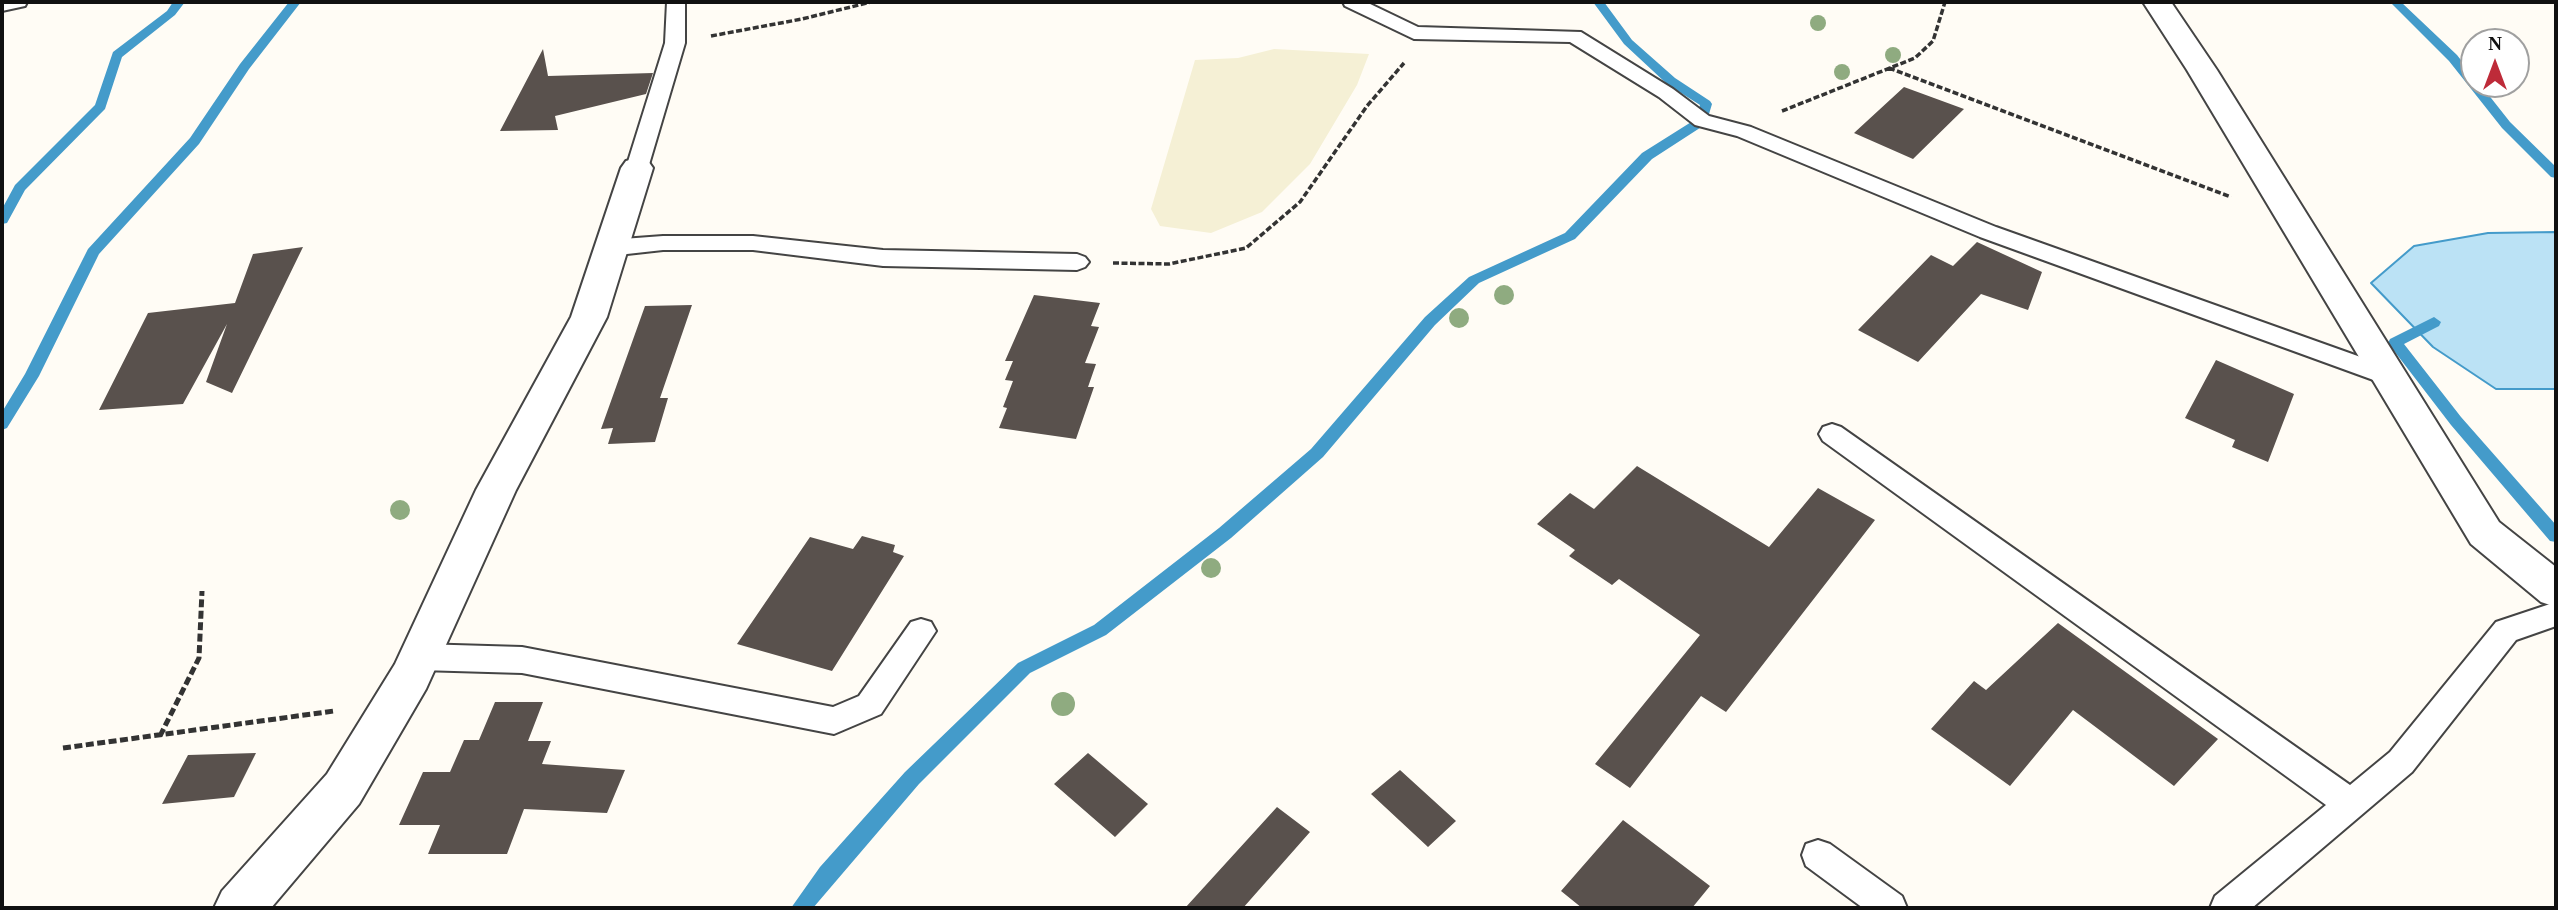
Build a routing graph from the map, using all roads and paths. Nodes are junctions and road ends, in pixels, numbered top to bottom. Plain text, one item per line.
1 (18, 2) edge
2 (676, 2) edge
3 (871, 2) edge
4 (1352, 2) edge
5 (1945, 2) edge
6 (2157, 2) edge
7 (2, 5) edge
8 (1414, 33) junction
9 (675, 43) junction
10 (1889, 68) junction
11 (1744, 131) junction
12 (637, 168) joint
13 (2289, 213) junction
14 (610, 248) junction
15 (1077, 262) joint
16 (2388, 376) junction
17 (1832, 434) dead end
18 (202, 590) dead end
19 (2556, 590) edge
20 (2556, 614) edge
21 (920, 631) dead end
22 (420, 657) junction
23 (390, 710) junction
24 (160, 737) junction
25 (63, 748) dead end
26 (2351, 804) junction
27 (1818, 855) dead end
28 (239, 908) edge
29 (1890, 908) edge
30 (2227, 908) edge

1 - 7 lane
2 - 9 lane
3 - 9 path
4 - 8 lane
5 - 10 path
6 - 13 street
8 - 11 lane
8 - 15 path
9 - 12 lane
10 - 11 path
10 - 13 path
11 - 16 lane
12 - 14 street
13 - 16 street
14 - 15 lane
14 - 22 street
16 - 19 street
17 - 26 lane
18 - 24 path
20 - 26 lane
21 - 22 lane
22 - 23 street
23 - 24 path
23 - 28 street
24 - 25 path
26 - 30 lane
27 - 29 lane

